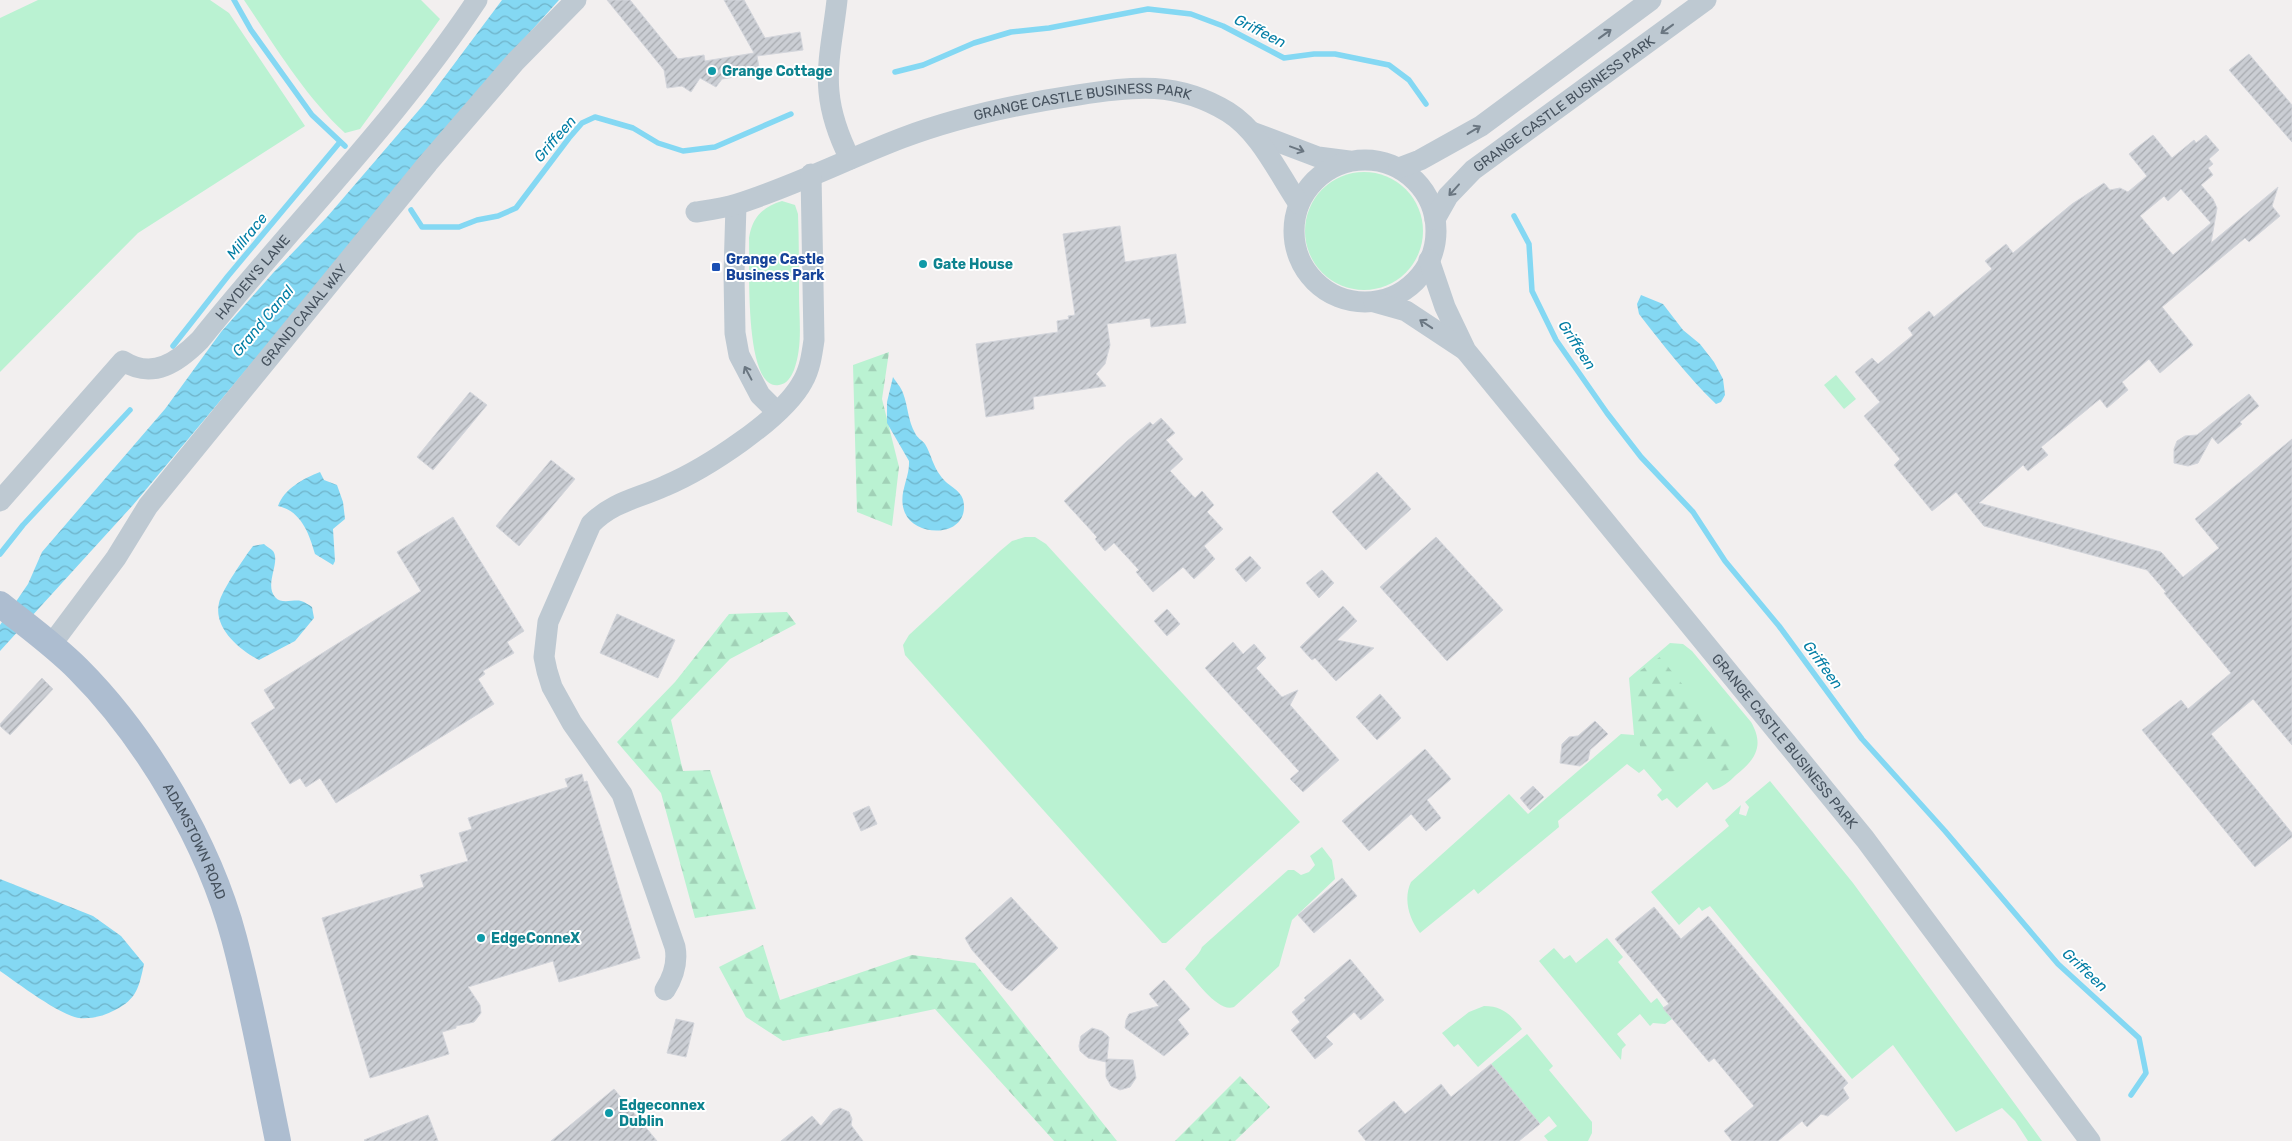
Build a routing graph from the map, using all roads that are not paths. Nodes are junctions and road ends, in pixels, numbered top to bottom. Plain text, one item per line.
1 (477, 0) edge
2 (576, 0) edge
3 (837, 0) edge
4 (1651, 0) edge
5 (1706, 0) edge
6 (1252, 132) junction
7 (850, 159) junction
8 (1350, 161) junction
9 (1399, 168) junction
10 (811, 174) junction
11 (1299, 204) junction
12 (736, 205) junction
13 (696, 212) dead end
14 (1435, 219) junction
15 (1429, 260) junction
16 (1374, 302) junction
17 (1466, 351) junction
18 (776, 412) junction
19 (0, 501) edge
20 (0, 604) edge
21 (51, 645) junction
22 (665, 990) dead end
23 (278, 1141) edge
24 (2090, 1141) edge

1 - 19 street, HAYDEN'S LANE
2 - 21 street, GRAND CANAL WAY
3 - 7 street
9 -> 4 street
5 -> 14 street, GRANGE CASTLE BUSINESS PARK
6 - 7 street, GRANGE CASTLE BUSINESS PARK
6 -> 8 street, GRANGE CASTLE BUSINESS PARK
6 - 11 street, GRANGE CASTLE BUSINESS PARK
7 - 10 street, GRANGE CASTLE BUSINESS PARK
8 - 9 street
8 - 11 street
9 - 14 street
10 - 12 street, GRANGE CASTLE BUSINESS PARK
10 - 18 street
11 - 16 street
12 - 13 street, GRANGE CASTLE BUSINESS PARK
18 -> 12 street
14 - 15 street
15 - 16 street
15 - 17 street, GRANGE CASTLE BUSINESS PARK
17 -> 16 street, GRANGE CASTLE BUSINESS PARK
17 - 24 street, GRANGE CASTLE BUSINESS PARK
18 - 22 street
20 - 21 main road, ADAMSTOWN ROAD
21 - 23 main road, ADAMSTOWN ROAD

